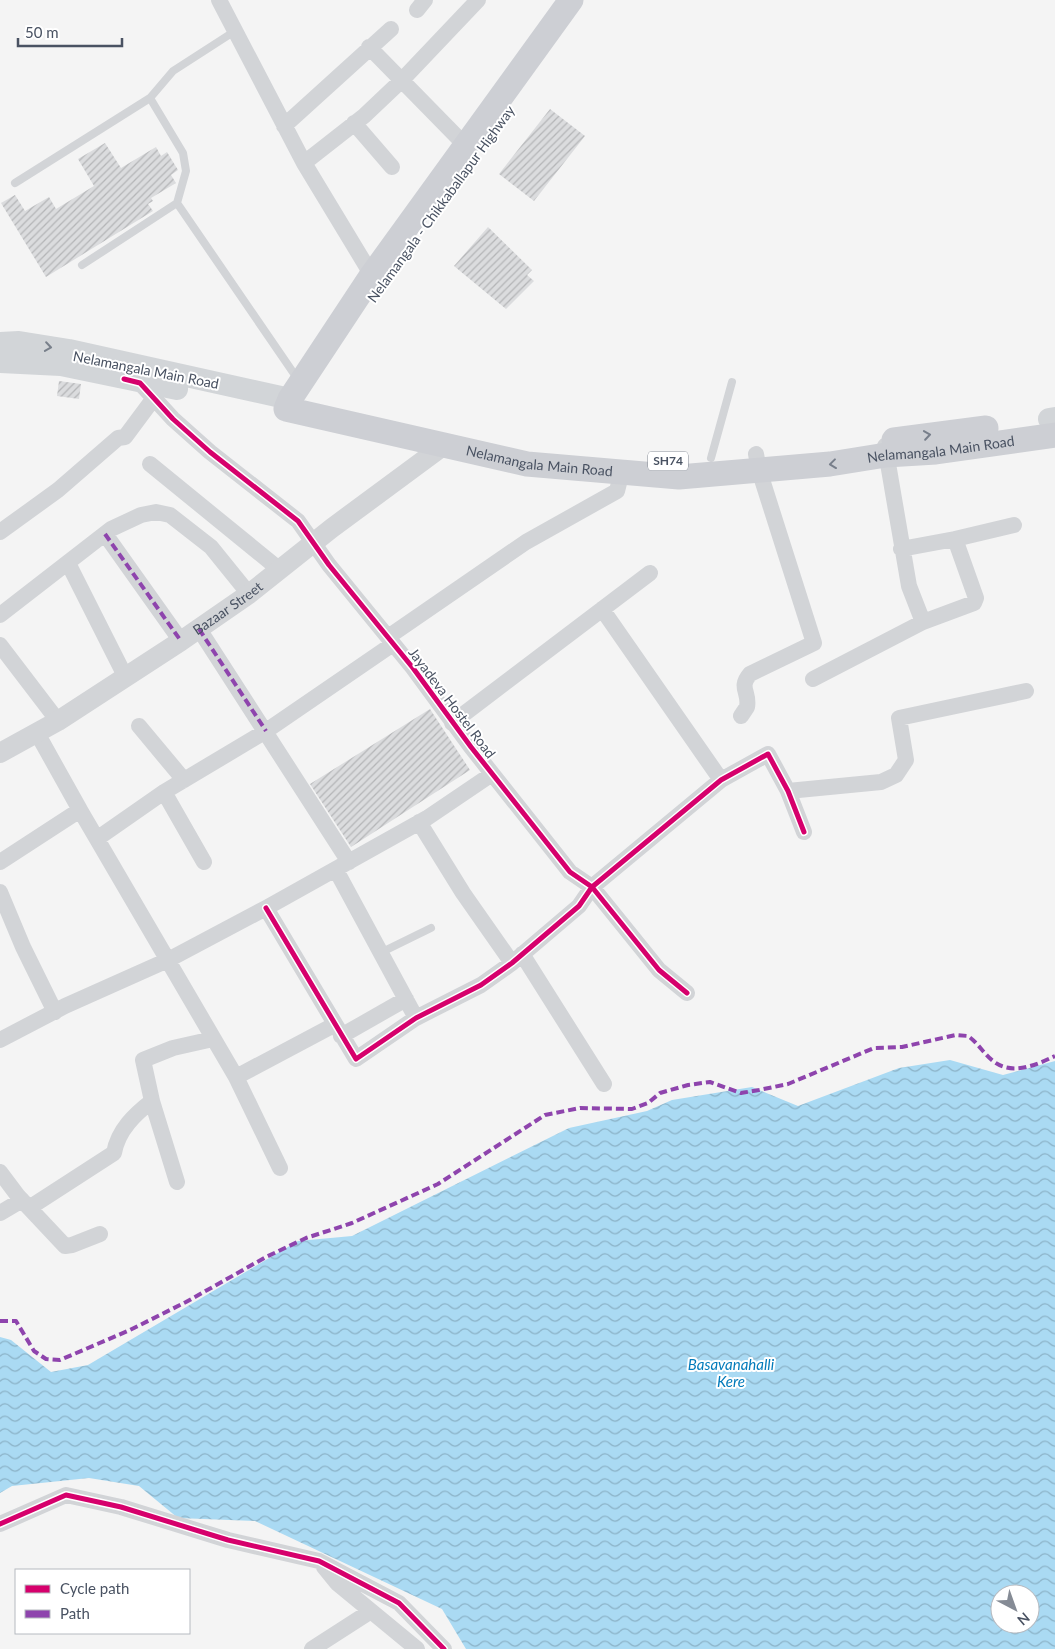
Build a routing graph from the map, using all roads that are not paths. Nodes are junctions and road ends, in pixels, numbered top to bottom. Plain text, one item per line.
1 (478, 0) edge
2 (571, 0) edge
3 (588, 0) edge
4 (226, 2) edge
5 (390, 28) dead end
6 (236, 31) junction
7 (369, 47) junction
8 (540, 55) junction
9 (402, 80) junction
10 (150, 98) junction
11 (354, 123) junction
12 (284, 126) junction
13 (466, 146) junction
14 (304, 163) junction
15 (392, 167) dead end
16 (15, 183) dead end
17 (177, 203) junction
18 (82, 265) dead end
19 (376, 281) junction
20 (0, 343) edge
21 (0, 362) edge
22 (124, 379) junction
23 (732, 382) dead end
24 (154, 398) junction
25 (296, 401) junction
26 (1053, 425) edge
27 (443, 446) junction
28 (885, 448) junction
29 (711, 458) junction
30 (758, 462) junction
31 (150, 464) dead end
32 (622, 472) junction
33 (1014, 524) dead end
34 (0, 532) edge
35 (105, 534) junction
36 (955, 539) junction
37 (315, 541) junction
38 (901, 549) junction
39 (68, 563) junction
40 (280, 570) junction
41 (650, 573) dead end
42 (249, 594) junction
43 (602, 609) junction
44 (0, 615) edge
45 (923, 622) junction
46 (199, 629) junction
47 (391, 640) junction
48 (182, 641) junction
49 (0, 645) edge
50 (126, 678) junction
51 (813, 679) dead end
52 (1026, 692) dead end
53 (741, 716) dead end
54 (58, 721) junction
55 (452, 723) junction
56 (138, 726) dead end
57 (266, 731) junction
58 (37, 733) junction
59 (0, 753) edge
60 (492, 774) junction
61 (184, 780) junction
62 (721, 780) junction
63 (788, 791) junction
64 (164, 792) junction
65 (80, 810) junction
66 (419, 822) junction
67 (804, 832) dead end
68 (98, 838) junction
69 (0, 862) edge
70 (204, 862) dead end
71 (342, 866) junction
72 (592, 887) junction
73 (0, 892) edge
74 (266, 908) junction
75 (431, 928) dead end
76 (380, 952) junction
77 (517, 959) junction
78 (168, 960) junction
79 (687, 993) dead end
80 (406, 999) junction
81 (55, 1012) junction
82 (416, 1018) junction
83 (338, 1030) junction
84 (213, 1039) junction
85 (0, 1040) edge
86 (236, 1077) junction
87 (604, 1084) dead end
88 (152, 1101) junction
89 (280, 1168) dead end
90 (0, 1172) edge
91 (177, 1182) dead end
92 (25, 1204) junction
93 (0, 1213) edge
94 (100, 1234) dead end
95 (0, 1524) edge
96 (320, 1561) junction
97 (371, 1611) junction
98 (312, 1649) edge
99 (417, 1649) edge
100 (444, 1649) edge

1 - 9 street
2 - 8 main road
3 - 8 main road, Nelamangala - Chikkaballapur Highway
4 - 6 street
5 - 7 street
6 - 10 lane
6 - 12 street
7 - 9 street
7 - 12 street
8 - 13 main road
8 - 19 main road, Nelamangala - Chikkaballapur Highway
9 - 11 street
9 - 13 street
10 - 16 lane
10 - 17 lane
11 - 14 street
11 - 15 street
12 - 14 street
13 - 19 main road
14 - 19 street
17 - 18 lane
17 - 25 lane
19 - 25 main road, Nelamangala - Chikkaballapur Highway
20 -> 25 main road
21 - 22 main road, Nelamangala Main Road
22 - 24 street, Jayadeva Hostel Road
22 - 25 main road, Nelamangala Main Road
23 - 29 lane
24 - 34 street
24 - 37 street, Jayadeva Hostel Road
25 - 27 main road, Nelamangala Main Road / SH74
25 - 29 main road, SH74
26 - 28 main road, SH74
27 - 32 main road, Nelamangala Main Road / SH74
27 - 37 street, Bazaar Street
28 - 30 main road, Nelamangala Main Road / SH74
28 - 38 street
29 - 30 main road, SH74
30 - 32 main road, Nelamangala Main Road / SH74
30 - 53 street
31 - 40 street
32 - 47 street
33 - 36 street
35 - 39 street
35 - 42 street
35 - 48 street
36 - 38 street
36 - 45 street
37 - 40 street, Bazaar Street
37 - 47 street, Jayadeva Hostel Road
38 - 45 street
39 - 44 street
39 - 50 street
40 - 42 street, Bazaar Street
41 - 43 street
42 - 46 street, Bazaar Street
43 - 55 street
43 - 62 street
45 - 51 street
46 - 48 street, Bazaar Street
46 - 57 street
47 - 55 street, Jayadeva Hostel Road
47 - 57 street
48 - 50 street, Bazaar Street
49 - 54 street
50 - 54 street, Bazaar Street
52 - 63 street
54 - 58 street, Bazaar Street
55 - 60 street, Jayadeva Hostel Road
56 - 61 street
57 - 61 street
57 - 71 street
58 - 59 street, Bazaar Street
58 - 65 street
60 - 66 street
60 - 72 street, Jayadeva Hostel Road
61 - 64 street
62 - 63 street
62 - 72 street
63 - 67 street
64 - 68 street
64 - 70 street
65 - 68 street
65 - 69 street
66 - 71 street
66 - 77 street
68 - 78 street
71 - 74 street
71 - 76 street
72 - 77 street
72 - 79 street, Jayadeva Hostel Road
73 - 81 street
74 - 78 street
74 - 83 street
75 - 76 lane
76 - 80 street
77 - 82 street
77 - 87 street
78 - 81 street
78 - 84 street
80 - 82 street
80 - 83 street
81 - 85 street
82 - 83 street
83 - 86 street
84 - 86 street
84 - 88 street
86 - 89 street
88 - 91 street
88 - 92 street
90 - 92 street
92 - 93 street
92 - 94 street
95 - 96 street
96 - 97 street
96 - 100 street
97 - 98 street
97 - 99 street

